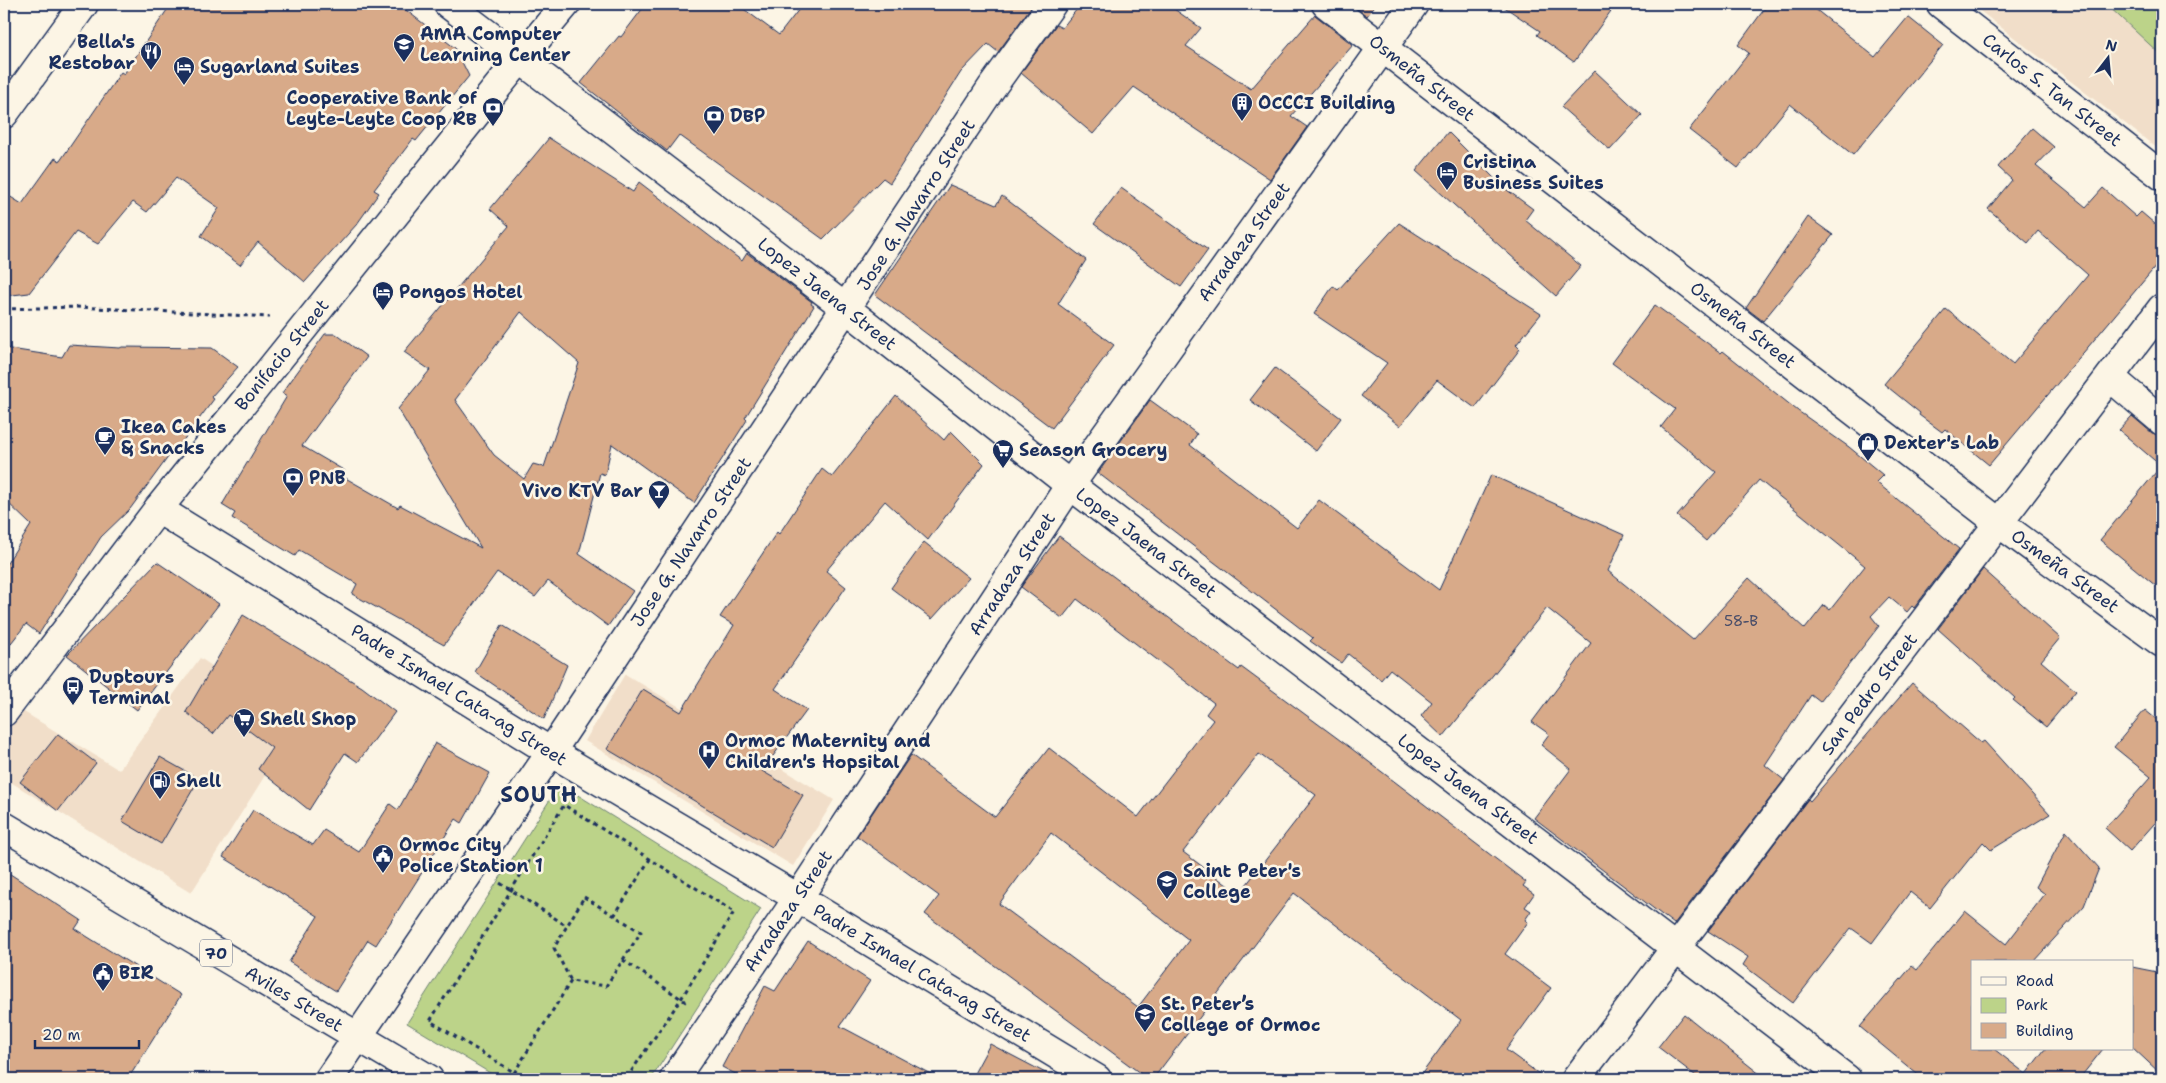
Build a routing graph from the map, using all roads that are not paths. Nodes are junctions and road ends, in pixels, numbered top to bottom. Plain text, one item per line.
1 (84, 4) edge
2 (448, 4) edge
3 (566, 4) edge
4 (1052, 4) edge
5 (1326, 4) edge
6 (1414, 4) edge
7 (1941, 4) edge
8 (1383, 47) junction
9 (520, 59) junction
10 (4, 114) edge
11 (2162, 176) edge
12 (2162, 308) edge
13 (847, 309) junction
14 (2110, 377) junction
15 (2162, 421) edge
16 (1070, 485) junction
17 (158, 509) junction
18 (1999, 523) junction
19 (2162, 643) edge
20 (4, 712) edge
21 (551, 752) junction
22 (4, 826) edge
23 (798, 898) junction
24 (1675, 948) junction
25 (358, 1037) junction
26 (329, 1079) edge
27 (429, 1079) edge
28 (674, 1079) edge
29 (1097, 1079) edge
30 (1576, 1079) edge
31 (1847, 1079) edge

1 - 10 main road
2 - 9 main road, Lopez Jaena Street
3 - 9 main road, Bonifacio Street
4 - 13 main road, Jose G. Navarro Street
5 - 8 main road, Osmeña Street
6 - 8 main road, Arradaza Street
7 - 11 main road, Carlos S. Tan Street
8 - 16 main road, Arradaza Street
8 - 18 main road, Osmeña Street
9 - 13 main road, Lopez Jaena Street
9 - 17 main road, Bonifacio Street
12 - 14 main road, San Pedro Street
13 - 16 main road, Lopez Jaena Street
13 - 21 main road, Jose G. Navarro Street
14 - 15 main road
14 - 18 main road, San Pedro Street
16 - 23 main road, Arradaza Street
16 - 24 main road, Lopez Jaena Street
17 - 20 main road, Bonifacio Street
17 - 21 main road, Padre Ismael Cata-ag Street
18 - 19 main road, Osmeña Street
18 - 24 main road, San Pedro Street
21 - 23 main road, Padre Ismael Cata-ag Street
21 - 25 main road, Jose G. Navarro Street
22 - 25 main road, Aviles Street / 70
23 - 28 main road, Arradaza Street
23 - 29 main road, Padre Ismael Cata-ag Street
24 - 30 main road, San Pedro Street
24 - 31 main road, Lopez Jaena Street
25 - 26 main road, Jose G. Navarro Street
25 - 27 main road, Aviles Street / 70

